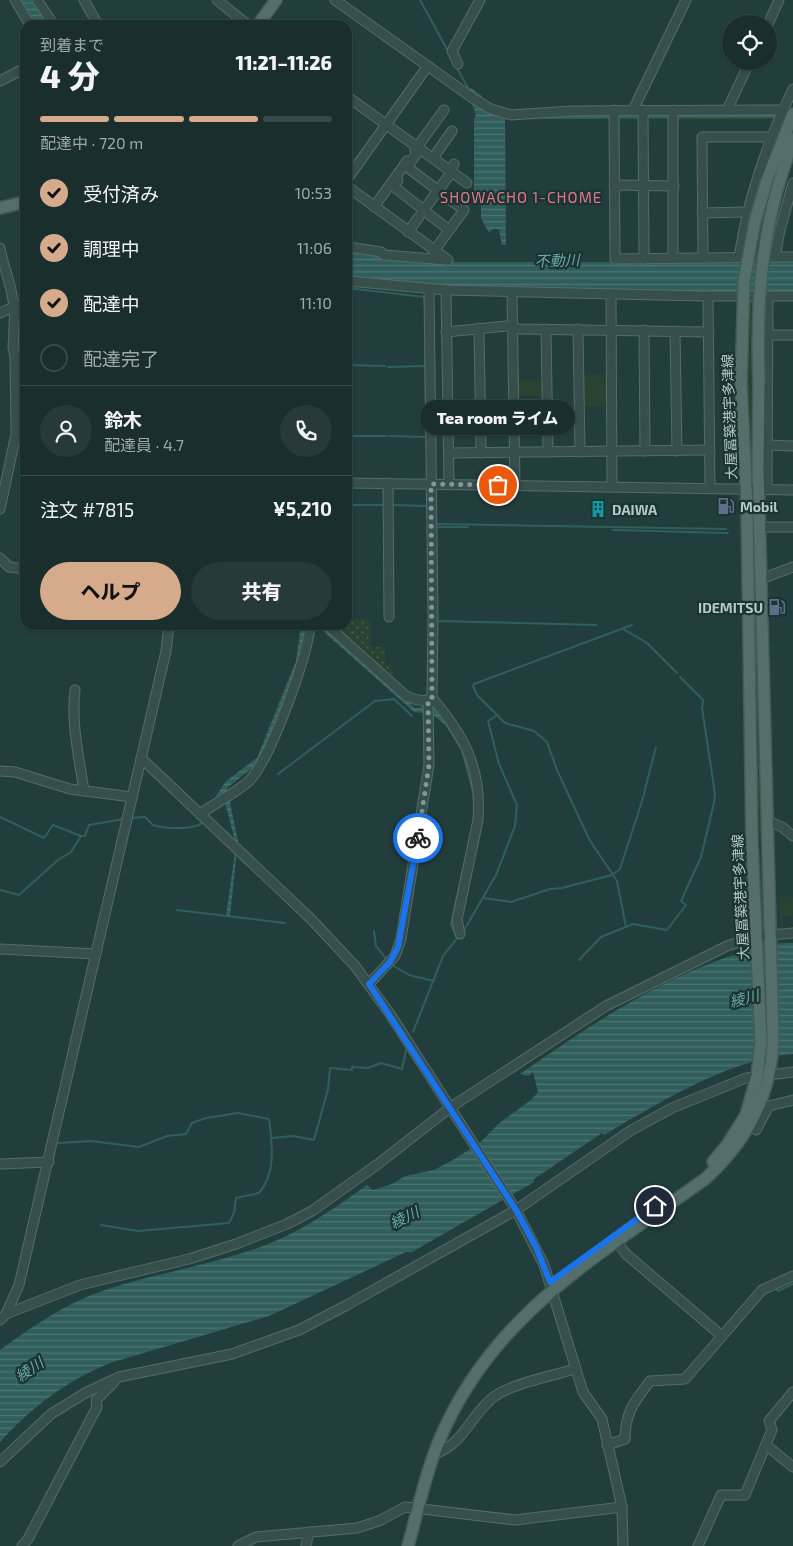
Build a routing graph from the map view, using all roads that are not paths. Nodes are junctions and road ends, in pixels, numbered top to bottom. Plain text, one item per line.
1 (15, 0) edge
2 (37, 0) edge
3 (84, 0) edge
4 (217, 0) edge
5 (276, 0) edge
6 (335, 0) edge
7 (480, 0) edge
8 (686, 0) edge
9 (779, 0) edge
10 (772, 15) edge
11 (27, 20) edge
12 (51, 20) edge
13 (95, 20) edge
14 (242, 20) edge
15 (262, 20) edge
16 (458, 64) dead end
17 (427, 66) junction
18 (746, 70) edge
19 (20, 71) edge
20 (0, 82) edge
21 (793, 89) edge
22 (352, 100) edge
23 (444, 110) dead end
24 (633, 110) junction
25 (727, 110) junction
26 (788, 112) edge
27 (673, 113) junction
28 (614, 114) junction
29 (643, 114) junction
30 (386, 124) junction
31 (452, 131) dead end
32 (772, 137) junction
33 (793, 139) edge
34 (419, 148) junction
35 (433, 158) junction
36 (407, 167) junction
37 (452, 167) junction
38 (352, 172) edge
39 (467, 183) dead end
40 (793, 183) edge
41 (614, 185) junction
42 (644, 185) junction
43 (674, 186) junction
44 (352, 190) edge
45 (438, 191) junction
46 (20, 203) edge
47 (374, 207) junction
48 (0, 208) edge
49 (424, 210) junction
50 (747, 212) junction
51 (702, 213) junction
52 (449, 230) junction
53 (408, 232) junction
54 (0, 248) edge
55 (352, 248) edge
56 (434, 251) junction
57 (739, 257) junction
58 (775, 257) junction
59 (793, 257) edge
60 (674, 258) junction
61 (703, 258) junction
62 (644, 259) junction
63 (352, 281) edge
64 (429, 289) junction
65 (446, 290) junction
66 (512, 292) junction
67 (611, 294) junction
68 (708, 296) junction
69 (768, 296) junction
70 (793, 296) edge
71 (19, 304) edge
72 (0, 313) edge
73 (479, 328) junction
74 (513, 328) junction
75 (546, 329) junction
76 (578, 329) junction
77 (610, 330) junction
78 (644, 330) junction
79 (675, 331) junction
80 (446, 332) junction
81 (709, 332) junction
82 (766, 335) junction
83 (793, 335) edge
84 (768, 445) junction
85 (793, 446) edge
86 (710, 450) junction
87 (612, 451) junction
88 (645, 451) junction
89 (677, 451) junction
90 (514, 452) junction
91 (548, 452) junction
92 (580, 452) junction
93 (449, 453) junction
94 (481, 453) junction
95 (352, 483) edge
96 (388, 483) junction
97 (431, 484) junction
98 (449, 484) junction
99 (515, 485) junction
100 (612, 487) junction
101 (710, 488) junction
102 (746, 489) junction
103 (763, 489) junction
104 (793, 490) edge
105 (0, 509) edge
106 (760, 527) junction
107 (793, 527) edge
108 (0, 558) edge
109 (793, 567) edge
110 (20, 568) edge
111 (761, 579) junction
112 (747, 584) junction
113 (389, 617) dead end
114 (168, 630) edge
115 (309, 630) edge
116 (333, 630) edge
117 (75, 690) dead end
118 (430, 700) junction
119 (749, 727) junction
120 (764, 727) junction
121 (141, 758) junction
122 (0, 771) edge
123 (84, 791) junction
124 (132, 797) junction
125 (200, 814) junction
126 (768, 821) junction
127 (793, 836) edge
128 (752, 843) junction
129 (768, 845) junction
130 (793, 933) edge
131 (460, 934) dead end
132 (771, 938) junction
133 (758, 940) junction
134 (0, 949) edge
135 (96, 954) junction
136 (369, 984) junction
137 (771, 1070) junction
138 (793, 1072) edge
139 (759, 1079) junction
140 (793, 1100) edge
141 (453, 1108) junction
142 (748, 1129) junction
143 (49, 1162) junction
144 (0, 1164) edge
145 (515, 1208) junction
146 (617, 1242) junction
147 (793, 1276) edge
148 (551, 1286) junction
149 (3, 1317) edge
150 (722, 1336) junction
151 (576, 1369) junction
152 (119, 1377) junction
153 (793, 1392) edge
154 (607, 1445) junction
155 (768, 1446) junction
156 (434, 1454) junction
157 (0, 1462) edge
158 (793, 1467) edge
159 (416, 1508) junction
160 (622, 1508) junction
161 (309, 1532) junction
162 (22, 1546) edge
163 (238, 1546) edge
164 (306, 1546) edge
165 (402, 1546) edge
166 (408, 1546) edge
167 (623, 1546) edge
168 (698, 1546) edge

1 - 11 street
2 - 12 street
3 - 13 street
4 - 14 street
5 - 15 main road
6 - 17 street
7 - 16 street
8 - 24 street
9 - 10 street
17 - 28 street
17 - 30 street
18 - 25 street
19 - 20 street
21 - 26 street
22 - 30 street
23 - 34 street
24 - 28 street
24 - 29 street
25 - 26 street
25 - 27 street
26 - 32 street
26 - 102 main road, 大屋冨築港宇多津線, bridge
27 - 29 street
27 - 43 street
28 - 41 street
29 - 42 street
30 - 34 street
30 - 38 street
31 - 35 street
32 - 50 street
32 - 51 street
33 - 103 main road, 大屋冨築港宇多津線, bridge
34 - 35 street
34 - 36 street
34 - 47 street
35 - 37 street
36 - 45 street
36 - 49 street
37 - 39 street
37 - 45 street
40 - 58 street
41 - 42 street
41 - 62 street
42 - 43 street
42 - 62 street
43 - 60 street
44 - 47 street
45 - 49 street
45 - 52 street
46 - 48 main road
47 - 53 street
49 - 52 street
49 - 53 street
50 - 51 street
50 - 57 street
51 - 61 street
52 - 56 street
53 - 56 street
54 - 71 street
55 - 56 street
57 - 58 street
57 - 61 street
58 - 59 street
60 - 61 street
60 - 62 street
63 - 64 street
64 - 65 street
64 - 97 street
65 - 66 street
65 - 80 street
66 - 67 street
66 - 74 street
67 - 68 street
67 - 77 street
68 - 69 street
68 - 81 street
69 - 70 street
69 - 82 street
71 - 72 street
71 - 105 street
73 - 74 street
73 - 80 street
73 - 94 street
74 - 75 street
74 - 90 street
75 - 76 street
75 - 91 street
76 - 77 street
76 - 92 street
77 - 78 street
77 - 87 street
78 - 79 street
78 - 88 street
79 - 81 street
79 - 89 street
80 - 93 street
81 - 86 street
82 - 83 street
82 - 84 street
84 - 85 street
84 - 103 street
86 - 89 street
86 - 101 street
87 - 88 street
87 - 92 street
87 - 100 street
88 - 89 street
90 - 91 street
90 - 94 street
90 - 99 street
91 - 92 street
93 - 94 street
93 - 98 street
95 - 96 street
96 - 97 street
96 - 113 street
97 - 98 street
97 - 118 street
98 - 99 street
99 - 100 street
100 - 101 street
101 - 102 street
102 - 103 street
102 - 112 main road, 大屋冨築港宇多津線
103 - 104 street
103 - 106 main road, 大屋冨築港宇多津線
106 - 107 street
106 - 111 main road, 大屋冨築港宇多津線
108 - 110 street
109 - 111 street
111 - 112 main road
111 - 120 main road, 大屋冨築港宇多津線
112 - 119 main road, 大屋冨築港宇多津線
114 - 121 street
115 - 125 street
116 - 118 street
117 - 123 street
118 - 131 street
118 - 136 street
119 - 120 main road
119 - 128 main road, 大屋冨築港宇多津線
120 - 126 main road, 大屋冨築港宇多津線
121 - 124 street
121 - 125 street
122 - 123 street
123 - 124 street
124 - 135 street
125 - 136 street
126 - 127 street
126 - 129 main road, 大屋冨築港宇多津線
128 - 129 main road
128 - 133 main road, 大屋冨築港宇多津線
129 - 132 main road, 大屋冨築港宇多津線
130 - 132 street
132 - 133 street
132 - 137 main road, 大屋冨築港宇多津線
133 - 139 main road, 大屋冨築港宇多津線
133 - 141 street
134 - 135 street
135 - 143 street
136 - 141 street
137 - 138 street
137 - 139 main road, 大屋冨築港宇多津線
139 - 142 main road, 大屋冨築港宇多津線
139 - 145 street
140 - 142 street
141 - 145 street
141 - 149 street
142 - 146 main road, 大屋冨築港宇多津線
142 - 148 main road, 大屋冨築港宇多津線
143 - 144 street
143 - 149 street
145 - 148 street
145 - 152 street
146 - 148 main road, 大屋冨築港宇多津線
146 - 150 street
147 - 150 street
148 - 151 street
148 - 156 main road, 大屋冨築港宇多津線
148 - 159 main road, 大屋冨築港宇多津線
150 - 154 street
151 - 154 street
151 - 156 street
152 - 157 street
152 - 162 street
153 - 155 street
154 - 160 street
155 - 158 street
155 - 168 street
156 - 159 main road, 大屋冨築港宇多津線
159 - 160 street
159 - 161 street
159 - 165 main road, 大屋冨築港宇多津線
159 - 166 main road, 大屋冨築港宇多津線
160 - 167 street
161 - 163 street
161 - 164 street

